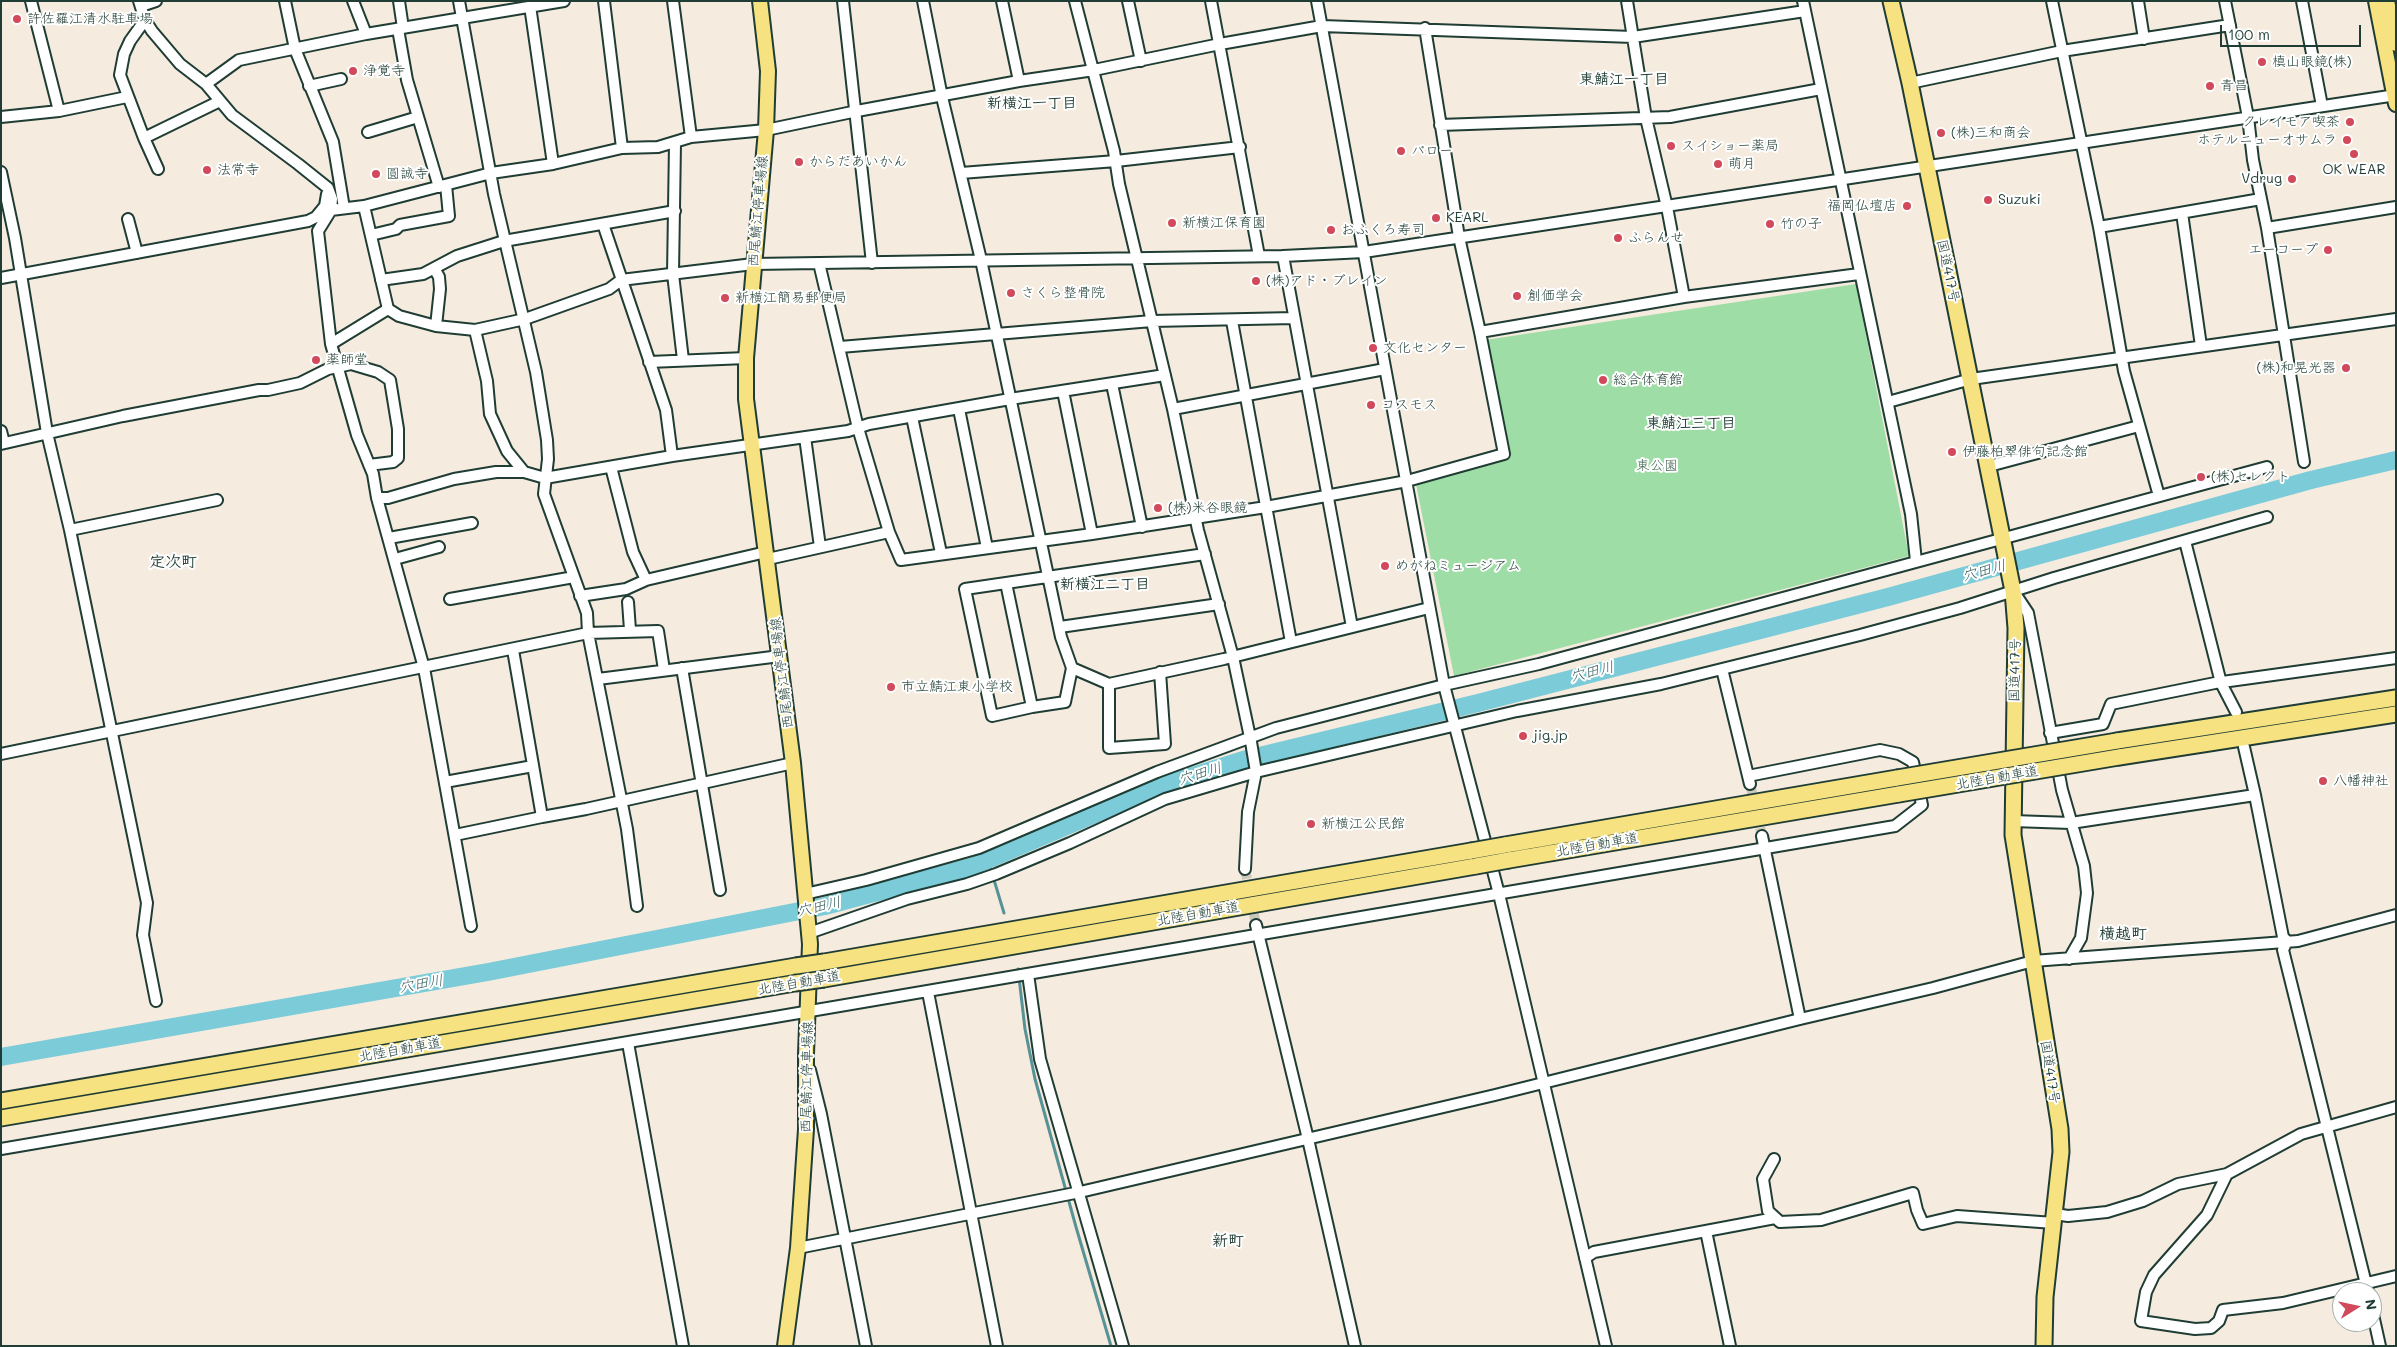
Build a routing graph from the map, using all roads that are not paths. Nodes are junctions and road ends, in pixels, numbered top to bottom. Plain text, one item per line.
1 (31, 1) edge
2 (156, 1) edge
3 (285, 1) edge
4 (353, 1) edge
5 (399, 1) edge
6 (459, 1) edge
7 (564, 1) edge
8 (604, 1) edge
9 (672, 1) edge
10 (760, 1) edge
11 (843, 1) edge
12 (923, 1) edge
13 (1002, 1) edge
14 (1075, 1) edge
15 (1128, 1) edge
16 (1212, 1) edge
17 (1317, 1) edge
18 (1626, 1) edge
19 (1891, 1) edge
20 (2052, 1) edge
21 (2138, 1) edge
22 (2225, 1) edge
23 (2302, 1) edge
24 (2376, 1) edge
25 (542, 3) edge
26 (140, 4) edge
27 (530, 6) junction
28 (1804, 6) edge
29 (2391, 6) edge
30 (461, 17) junction
31 (145, 20) junction
32 (2230, 25) junction
33 (1322, 26) junction
34 (1424, 28) junction
35 (401, 29) junction
36 (366, 34) junction
37 (1633, 37) junction
38 (2144, 39) junction
39 (1220, 44) junction
40 (2396, 44) edge
41 (295, 49) junction
42 (2062, 51) junction
43 (1141, 61) junction
44 (1094, 70) junction
45 (341, 79) dead end
46 (1019, 81) junction
47 (1910, 83) junction
48 (206, 84) junction
49 (309, 86) junction
50 (1821, 89) junction
51 (127, 97) junction
52 (942, 97) junction
53 (2395, 98) edge
54 (220, 101) junction
55 (2322, 106) junction
56 (59, 110) junction
57 (857, 111) junction
58 (1, 117) edge
59 (418, 117) junction
60 (2248, 117) junction
61 (1646, 118) junction
62 (1440, 125) junction
63 (766, 130) junction
64 (368, 132) dead end
65 (691, 137) junction
66 (144, 138) junction
67 (2081, 143) junction
68 (675, 144) junction
69 (1240, 147) junction
70 (622, 148) junction
71 (1116, 161) junction
72 (553, 164) junction
73 (1927, 165) junction
74 (158, 169) dead end
75 (1, 172) edge
76 (961, 172) junction
77 (491, 173) junction
78 (1841, 179) junction
79 (443, 186) junction
80 (328, 188) junction
81 (2260, 199) junction
82 (364, 206) junction
83 (1667, 207) junction
84 (2396, 207) edge
85 (344, 208) junction
86 (332, 210) junction
87 (675, 211) junction
88 (2182, 213) junction
89 (128, 218) dead end
90 (602, 224) junction
91 (2099, 227) junction
92 (2267, 228) junction
93 (371, 235) junction
94 (1459, 237) junction
95 (504, 242) junction
96 (137, 252) junction
97 (1364, 252) junction
98 (1259, 256) junction
99 (1283, 256) junction
100 (1137, 257) junction
101 (981, 260) junction
102 (820, 263) junction
103 (872, 263) junction
104 (753, 264) junction
105 (434, 268) junction
106 (20, 274) junction
107 (673, 274) junction
108 (1859, 274) junction
109 (1, 278) edge
110 (381, 280) junction
111 (621, 280) junction
112 (1684, 298) junction
113 (388, 309) junction
114 (1294, 318) junction
115 (525, 319) junction
116 (2396, 319) edge
117 (1152, 321) junction
118 (1232, 321) junction
119 (436, 326) junction
120 (475, 330) junction
121 (1480, 332) junction
122 (996, 334) junction
123 (2283, 334) junction
124 (331, 344) junction
125 (2201, 346) junction
126 (840, 347) junction
127 (746, 358) junction
128 (2122, 358) junction
129 (683, 360) junction
130 (649, 362) junction
131 (336, 366) junction
132 (1385, 369) junction
133 (1165, 375) junction
134 (1971, 379) junction
135 (1112, 384) junction
136 (1306, 384) junction
137 (1063, 392) junction
138 (1246, 394) junction
139 (1010, 399) junction
140 (1888, 402) junction
141 (959, 409) junction
142 (1173, 409) junction
143 (912, 417) junction
144 (2139, 426) junction
145 (858, 428) junction
146 (1, 431) edge
147 (47, 433) junction
148 (805, 438) junction
149 (2, 443) edge
150 (750, 445) junction
151 (672, 456) junction
152 (2304, 462) dead end
153 (369, 466) junction
154 (612, 466) junction
155 (1989, 466) junction
156 (2267, 467) dead end
157 (524, 472) junction
158 (545, 478) junction
159 (1407, 481) junction
160 (1327, 496) junction
161 (2159, 496) junction
162 (377, 498) junction
163 (217, 500) dead end
164 (1266, 507) junction
165 (2267, 517) dead end
166 (1197, 518) junction
167 (472, 523) dead end
168 (1142, 527) junction
169 (70, 530) junction
170 (889, 532) junction
171 (1092, 534) junction
172 (389, 538) junction
173 (1041, 540) junction
174 (2004, 540) junction
175 (2185, 541) junction
176 (820, 547) junction
177 (439, 548) dead end
178 (988, 548) junction
179 (941, 553) junction
180 (1205, 554) junction
181 (767, 555) junction
182 (396, 559) junction
183 (1916, 561) junction
184 (1050, 576) junction
185 (574, 577) junction
186 (646, 580) junction
187 (1006, 583) junction
188 (2013, 591) junction
189 (580, 596) junction
190 (450, 598) dead end
191 (628, 602) dead end
192 (1219, 604) junction
193 (1429, 608) junction
194 (1060, 627) junction
195 (1352, 627) junction
196 (630, 630) junction
197 (588, 633) junction
198 (1291, 642) junction
199 (513, 650) junction
200 (780, 656) junction
201 (1233, 657) junction
202 (2396, 658) edge
203 (424, 668) junction
204 (682, 668) junction
205 (1072, 668) junction
206 (1722, 669) junction
207 (664, 670) junction
208 (1160, 672) junction
209 (598, 679) junction
210 (2221, 683) junction
211 (1109, 684) junction
212 (1444, 685) junction
213 (2396, 698) edge
214 (1032, 707) junction
215 (2236, 712) dead end
216 (2396, 714) edge
217 (2396, 724) edge
218 (1455, 726) junction
219 (112, 731) junction
220 (2050, 733) junction
221 (1251, 741) junction
222 (2244, 747) dead end
223 (2141, 753) junction
224 (1, 754) edge
225 (793, 763) junction
226 (533, 766) junction
227 (1256, 770) junction
228 (445, 782) junction
229 (702, 783) junction
230 (2255, 795) junction
231 (620, 800) junction
232 (542, 817) junction
233 (2013, 820) junction
234 (2071, 823) junction
235 (455, 835) junction
236 (1762, 836) tunnel mouth
237 (1765, 848) junction
238 (1245, 869) tunnel mouth
239 (720, 890) dead end
240 (1499, 894) junction
241 (805, 896) junction
242 (637, 906) dead end
243 (2396, 915) edge
244 (471, 926) dead end
245 (809, 928) junction
246 (1257, 930) junction
247 (2287, 941) junction
248 (2069, 959) junction
249 (2033, 961) junction
250 (1028, 974) junction
251 (928, 992) junction
252 (156, 1001) dead end
253 (808, 1013) junction
254 (1800, 1019) junction
255 (628, 1043) junction
256 (806, 1054) junction
257 (1544, 1082) junction
258 (1, 1101) edge
259 (2396, 1107) edge
260 (1, 1118) edge
261 (2327, 1126) junction
262 (1308, 1139) junction
263 (1, 1149) edge
264 (1774, 1159) dead end
265 (2226, 1174) junction
266 (1080, 1192) junction
267 (970, 1214) junction
268 (1775, 1218) junction
269 (2054, 1219) junction
270 (1706, 1231) junction
271 (846, 1238) junction
272 (798, 1248) junction
273 (1585, 1258) junction
274 (2396, 1276) edge
275 (2366, 1282) edge
276 (2380, 1282) edge
277 (2332, 1294) edge
278 (2377, 1332) edge
279 (683, 1346) edge
280 (785, 1346) edge
281 (866, 1346) edge
282 (997, 1346) edge
283 (1123, 1346) edge
284 (1355, 1346) edge
285 (1606, 1346) edge
286 (1730, 1346) edge
287 (2044, 1346) edge
288 (2380, 1346) edge

1 - 56 street
2 - 26 street
3 - 41 street
4 - 36 street
5 - 35 street
6 - 30 street
7 - 25 street
8 - 70 street
9 - 65 street
10 - 63 main road, 西尾鯖江停車場線
11 - 57 street
12 - 52 street
13 - 46 street
14 - 44 street
15 - 43 street
16 - 39 street
17 - 33 street
18 - 37 street
19 - 47 highway, 国道417号
20 - 42 street
21 - 38 street
22 - 32 street
23 - 55 street
24 - 53 main road
25 - 27 street
26 - 31 street
27 - 30 street
27 - 72 street
28 - 37 street
28 - 50 street
29 - 40 main road
30 - 35 street
30 - 77 street
31 - 48 street
31 - 51 street
32 - 38 street
32 - 60 street
33 - 34 street
33 - 39 street
33 - 97 street
34 - 37 street
34 - 62 street
35 - 36 street
35 - 59 street
36 - 41 street
37 - 61 street
38 - 42 street
39 - 43 street
39 - 69 street
41 - 48 street
41 - 49 street
42 - 47 street
42 - 67 street
43 - 44 street
44 - 46 street
44 - 71 street
45 - 49 street
46 - 52 street
47 - 73 highway, 国道417号
48 - 54 street
49 - 85 street
50 - 61 street
50 - 78 street
51 - 56 street
51 - 66 street
52 - 57 street
52 - 76 street
53 - 55 street
54 - 66 street
54 - 80 street
55 - 60 street
56 - 58 street
57 - 63 street
57 - 103 street
59 - 64 street
59 - 79 street
60 - 67 street
60 - 81 street
61 - 62 street
61 - 83 street
62 - 94 street
63 - 65 street
63 - 104 main road, 西尾鯖江停車場線
65 - 68 street
66 - 74 street
67 - 73 street
67 - 91 street
68 - 70 street
68 - 87 street
69 - 71 street
69 - 98 street
70 - 72 street
71 - 76 street
71 - 100 street
72 - 77 street
73 - 78 street
73 - 134 highway, 国道417号
75 - 106 street
76 - 101 street
77 - 79 street
77 - 95 street
78 - 83 street
78 - 108 street
79 - 82 street
79 - 93 street
80 - 86 street
80 - 96 street
81 - 88 street
81 - 92 street
82 - 85 street
82 - 93 street
83 - 94 street
83 - 112 street
84 - 92 street
85 - 86 street
86 - 124 street
87 - 90 street
87 - 107 street
88 - 91 street
88 - 125 street
89 - 96 street
90 - 95 street
90 - 111 street
91 - 128 street
92 - 123 street
93 - 110 street
94 - 97 street
94 - 121 street
95 - 105 street
95 - 115 street
96 - 106 street
97 - 99 street
97 - 132 street
98 - 99 street
98 - 100 street
99 - 114 street
100 - 101 street
100 - 117 street
101 - 103 street
101 - 122 street
102 - 103 street
102 - 104 street
102 - 126 street
104 - 107 street
104 - 127 main road, 西尾鯖江停車場線
105 - 110 street
105 - 119 street
106 - 109 street
106 - 147 street
107 - 111 street
107 - 129 street
108 - 112 street
108 - 140 street
110 - 113 street
111 - 115 street
111 - 130 street
112 - 121 street
113 - 119 street
113 - 124 street
114 - 118 street
114 - 136 street
115 - 120 street
115 - 158 street
116 - 123 street
117 - 118 street
117 - 122 street
117 - 133 street
118 - 138 street
119 - 120 street
120 - 157 street
121 - 159 street
122 - 126 street
122 - 139 street
123 - 125 street
123 - 152 street
124 - 131 street
125 - 128 street
126 - 145 street
127 - 129 street
127 - 150 main road, 西尾鯖江停車場線
128 - 134 street
128 - 144 street
129 - 130 street
130 - 151 street
131 - 147 street
131 - 153 street
131 - 153 street
132 - 136 street
132 - 159 street
133 - 135 street
133 - 142 street
134 - 140 street
134 - 155 highway, 国道417号
135 - 137 street
135 - 168 street
136 - 138 street
136 - 160 street
137 - 139 street
137 - 171 street
138 - 142 street
138 - 164 street
139 - 141 street
139 - 173 street
140 - 183 street
141 - 143 street
141 - 178 street
142 - 166 street
143 - 145 street
143 - 179 street
144 - 155 street
144 - 161 street
145 - 148 street
145 - 170 street
146 - 149 street
147 - 149 street
147 - 169 street
148 - 150 street
148 - 176 street
150 - 151 street
150 - 181 main road, 西尾鯖江停車場線
151 - 154 street
153 - 162 street
154 - 158 street
154 - 186 street
155 - 174 highway, 国道417号
156 - 161 street
157 - 158 street
157 - 162 street
158 - 185 street
159 - 160 street
159 - 193 street
160 - 164 street
160 - 195 street
161 - 174 street
162 - 172 street
163 - 169 street
164 - 166 street
164 - 198 street
165 - 175 street
166 - 168 street
166 - 180 street
167 - 172 street
168 - 171 street
169 - 219 street
170 - 176 street
170 - 179 street
171 - 173 street
172 - 182 street
173 - 178 street
173 - 184 street
174 - 183 street
174 - 188 highway, 国道417号
175 - 188 street
175 - 210 street
176 - 181 street
177 - 182 street
178 - 179 street
180 - 184 street
180 - 192 street
181 - 186 street
181 - 200 main road, 西尾鯖江停車場線
182 - 203 street
183 - 212 street
184 - 187 street
184 - 194 street
185 - 189 street
185 - 190 street
186 - 189 street
187 - 214 street
187 - 214 street
188 - 206 street
188 - 220 street
188 - 233 highway, 国道417号
189 - 197 street
191 - 196 street
192 - 194 street
192 - 201 street
193 - 195 street
193 - 212 street
194 - 205 street
195 - 198 street
196 - 197 street
196 - 207 street
197 - 199 street
197 - 209 street
198 - 201 street
199 - 203 street
199 - 226 street
200 - 204 street
200 - 225 main road, 西尾鯖江停車場線
201 - 208 street
201 - 221 street
202 - 210 street
203 - 219 street
203 - 228 street
204 - 207 street
204 - 229 street
205 - 211 street
205 - 214 street
206 - 218 street
206 - 237 street
207 - 209 street
208 - 211 street
208 - 211 street
209 - 231 street
210 - 215 street
210 - 220 street
212 - 218 street
212 - 221 street
213 - 258 highway, 北陸自動車道, bridge
216 - 223 highway, 北陸自動車道
217 - 223 highway
218 - 227 street
218 - 240 street
219 - 224 street
219 - 252 street
220 - 234 street
221 - 227 street
221 - 241 street
222 - 230 street
223 - 260 highway, 北陸自動車道, bridge
225 - 229 street
225 - 241 main road, 西尾鯖江停車場線
226 - 228 street
226 - 232 street
227 - 238 street
227 - 245 street
228 - 235 street
229 - 231 street
229 - 239 street
230 - 234 street
230 - 247 street
231 - 232 street
231 - 242 street
232 - 235 street
233 - 234 street
233 - 249 highway, 国道417号
234 - 248 street
235 - 244 street
236 - 237 street
237 - 240 street
237 - 254 street
240 - 246 street
240 - 257 street
241 - 245 main road, 西尾鯖江停車場線
243 - 247 street
245 - 253 main road, 西尾鯖江停車場線
246 - 250 street
246 - 262 street
247 - 248 street
247 - 261 street
248 - 249 street
249 - 254 street
249 - 269 highway, 国道417号
250 - 251 street
250 - 266 street
251 - 253 street
251 - 267 street
253 - 255 street
253 - 256 main road, 西尾鯖江停車場線
254 - 257 street
255 - 263 street
255 - 279 street
256 - 271 street
256 - 272 main road, 西尾鯖江停車場線
257 - 262 street
257 - 273 street
259 - 261 street
261 - 265 street
261 - 275 street
262 - 266 street
262 - 284 street
264 - 268 street
265 - 269 street
265 - 277 street
266 - 267 street
266 - 283 street
267 - 271 street
267 - 282 street
268 - 269 street
268 - 270 street
269 - 287 highway, 国道417号
270 - 273 street
270 - 286 street
271 - 272 street
271 - 281 street
272 - 280 main road, 西尾鯖江停車場線
273 - 285 street
274 - 276 street
278 - 288 street

